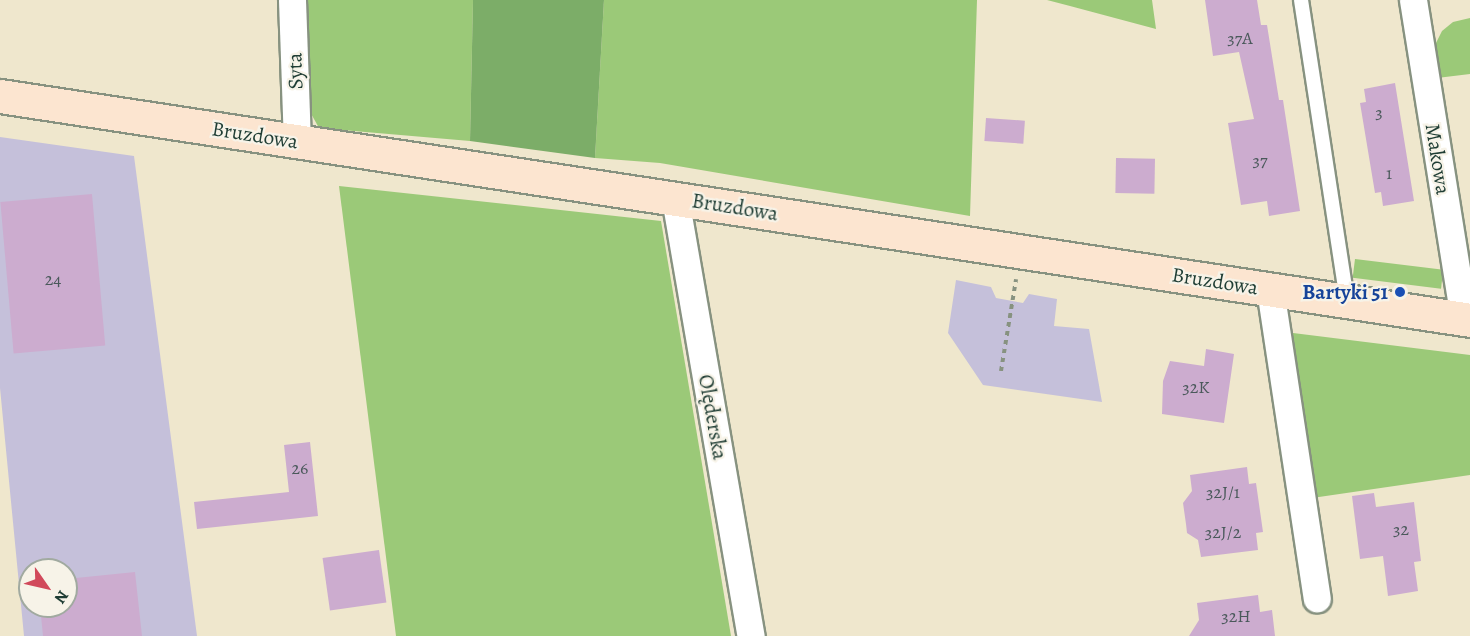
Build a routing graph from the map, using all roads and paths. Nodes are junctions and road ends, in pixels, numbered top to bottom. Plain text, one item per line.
1 (292, 0) edge
2 (1301, 0) edge
3 (1413, 0) edge
4 (0, 96) edge
5 (297, 141) junction
6 (675, 198) junction
7 (1270, 289) junction
8 (1012, 301) dead end
9 (1347, 302) junction
10 (1467, 320) edge
11 (1001, 370) dead end
12 (1317, 598) dead end
13 (751, 636) edge

1 - 5 street, Syta
2 - 9 lane
3 - 10 street, Makowa
4 - 5 street, Bruzdowa
5 - 6 street, Bruzdowa
6 - 7 street, Bruzdowa
6 - 13 street, Olęderska
7 - 9 street, Bruzdowa
7 - 12 street
8 - 11 path
9 - 10 street, Bruzdowa

